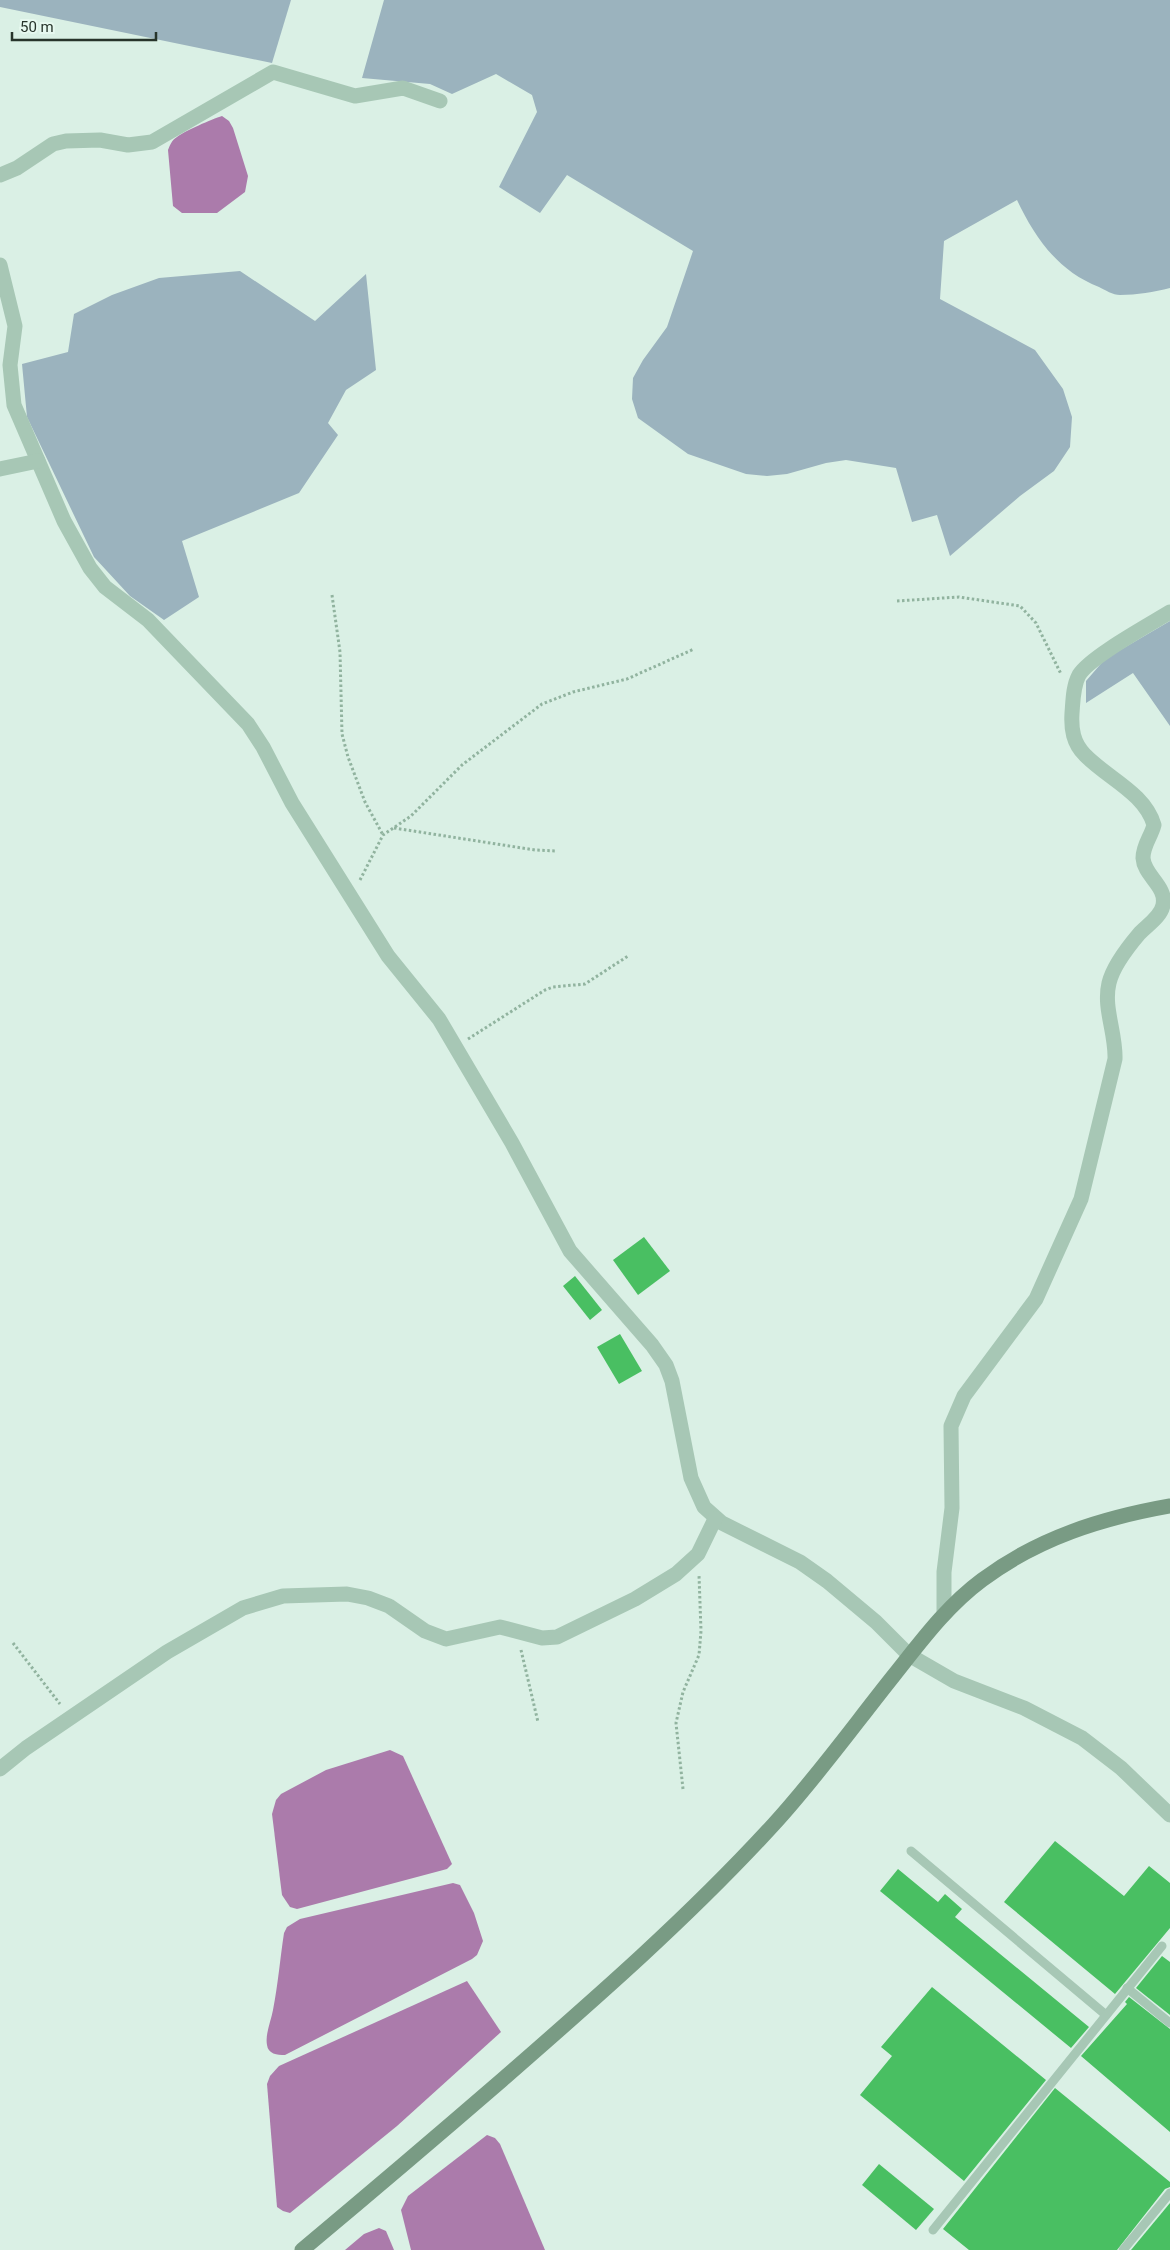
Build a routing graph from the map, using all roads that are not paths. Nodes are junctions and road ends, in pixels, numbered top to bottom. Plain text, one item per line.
1 (440, 101) dead end
2 (0, 175) edge
3 (0, 265) edge
4 (38, 461) junction
5 (0, 469) edge
6 (1170, 612) edge
7 (1170, 1506) edge
8 (715, 1519) junction
9 (944, 1613) junction
10 (909, 1655) junction
11 (0, 1769) edge
12 (1170, 1815) edge
13 (911, 1851) dead end
14 (1162, 1946) dead end
15 (1127, 1988) junction
16 (1106, 2015) junction
17 (1170, 2023) edge
18 (1170, 2193) edge
19 (933, 2230) dead end
20 (302, 2250) edge
21 (1123, 2250) edge

1 - 2 street
3 - 4 street
4 - 5 street
4 - 8 street
6 - 9 street
7 - 9 street
8 - 10 street
8 - 11 street
9 - 10 street
10 - 12 street
10 - 20 street
13 - 16 lane
14 - 15 lane
15 - 16 lane
15 - 17 lane
16 - 19 lane
18 - 21 lane

